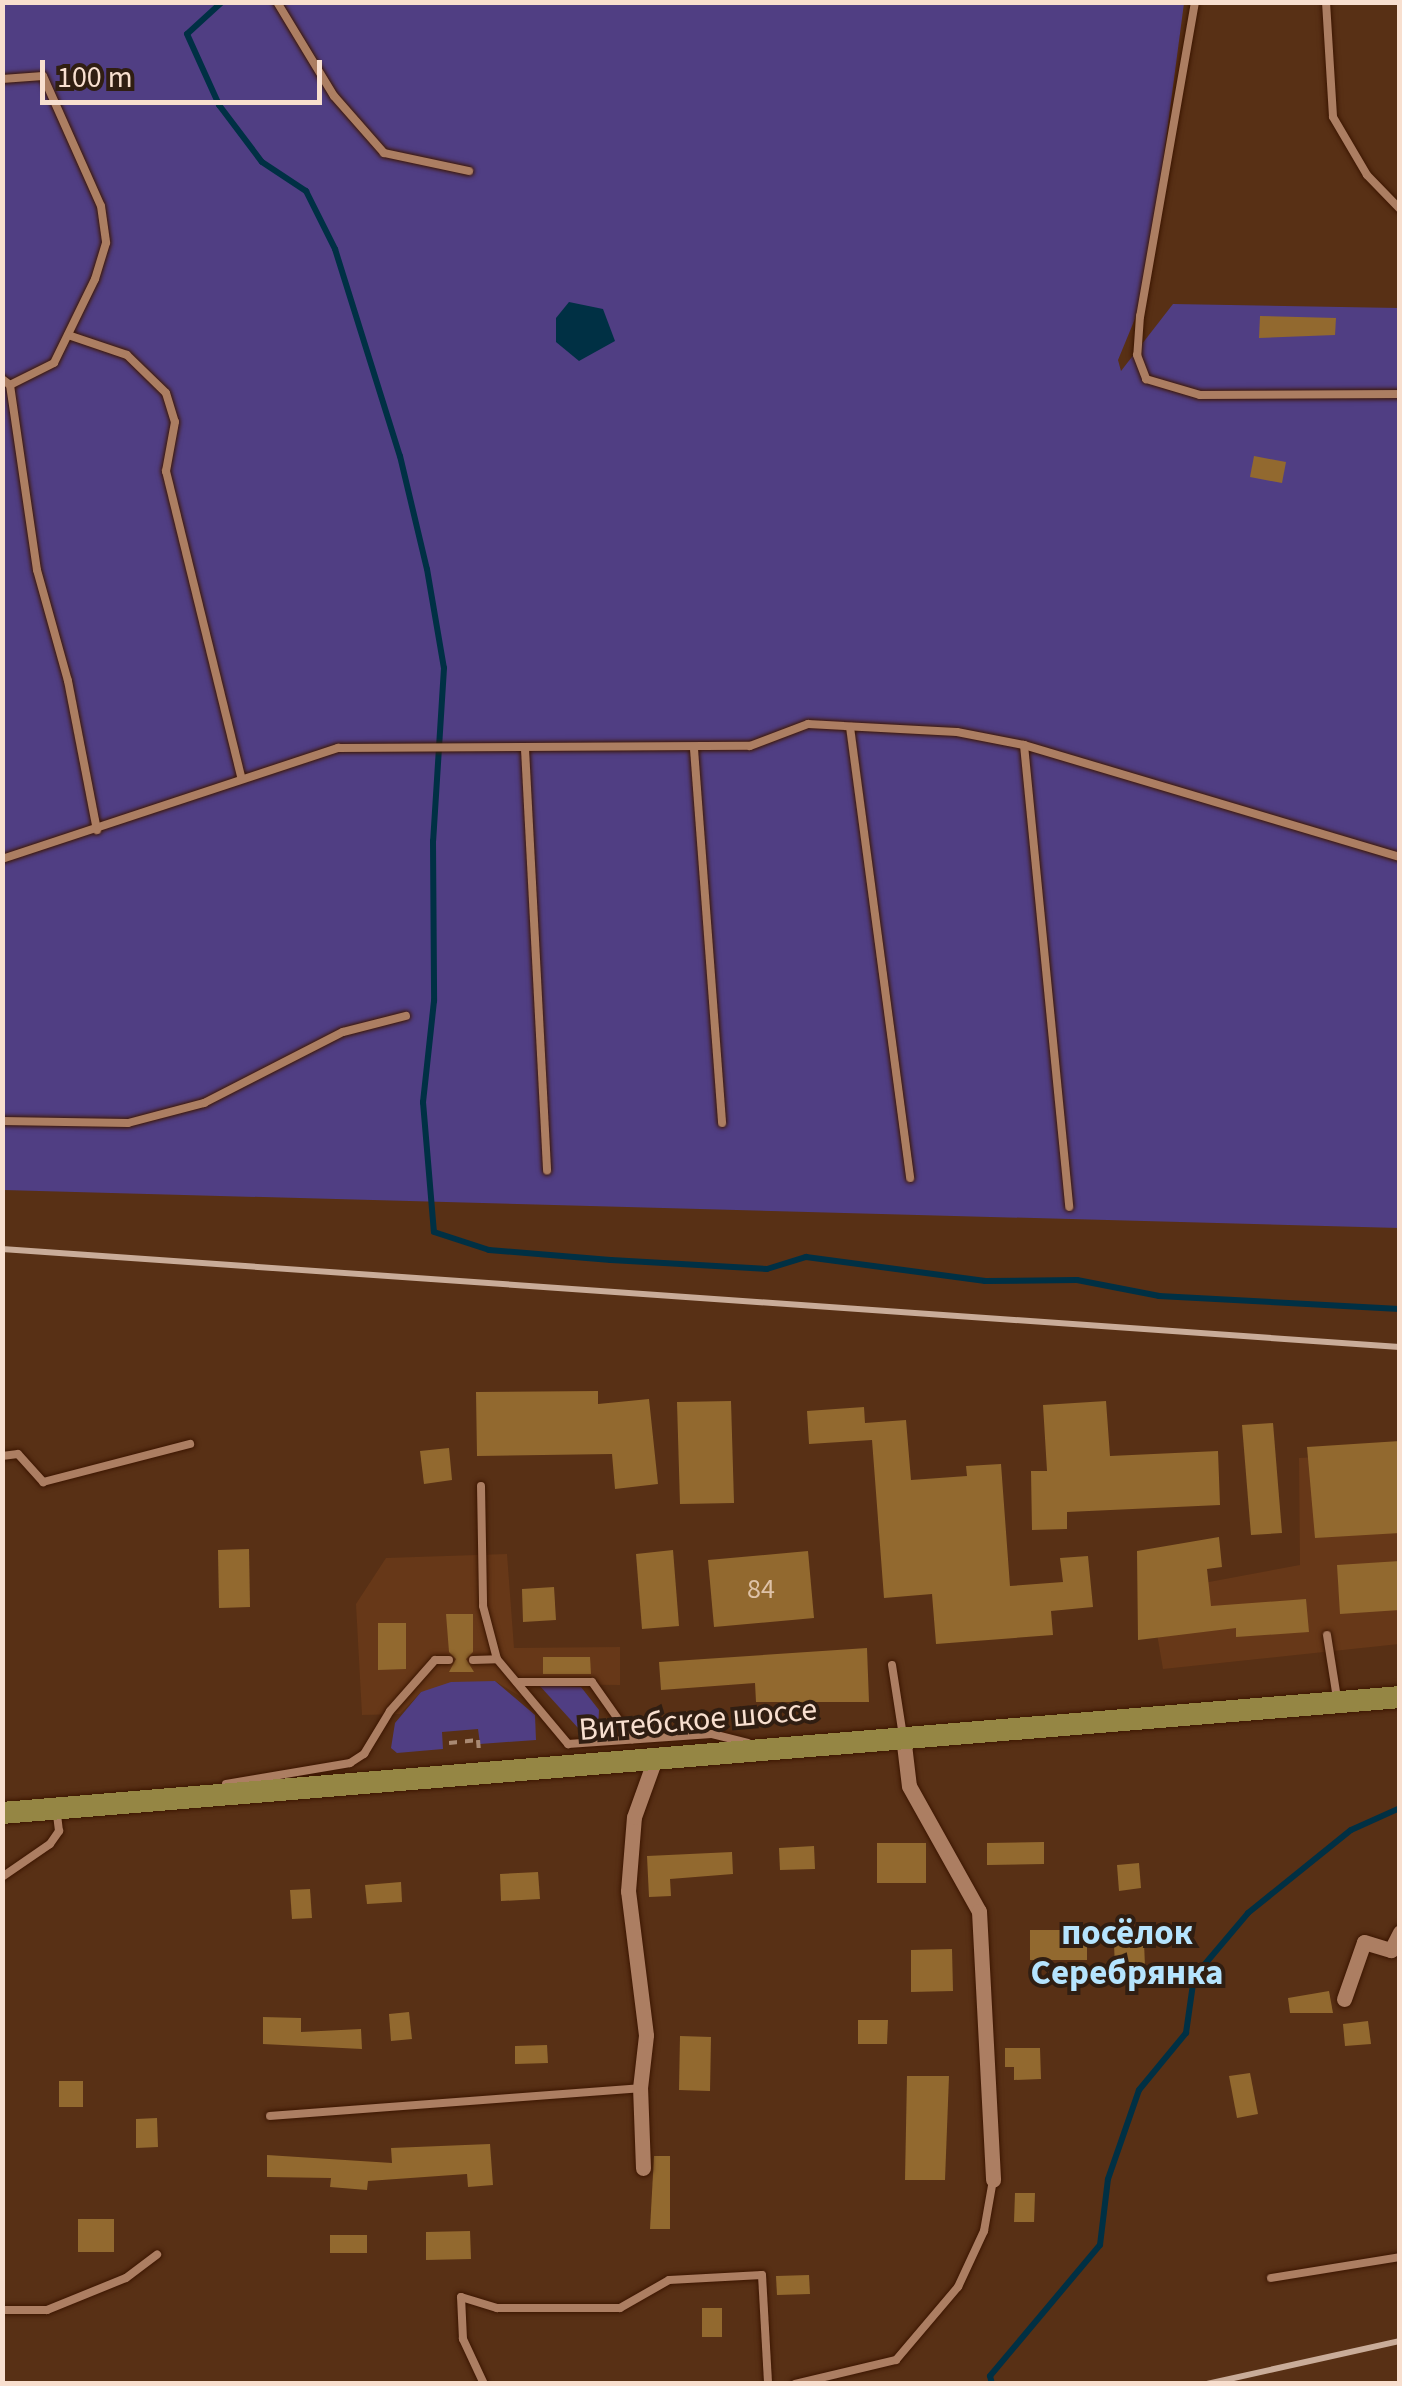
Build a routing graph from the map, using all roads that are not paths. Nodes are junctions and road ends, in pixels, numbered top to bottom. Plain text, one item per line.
1 (276, 2) edge
2 (1196, 2) edge
3 (1326, 2) edge
4 (2, 79) edge
5 (469, 172) dead end
6 (1400, 209) edge
7 (68, 336) junction
8 (6, 382) edge
9 (1400, 394) edge
10 (850, 726) junction
11 (1024, 745) junction
12 (694, 748) junction
13 (525, 750) junction
14 (241, 776) junction
15 (97, 830) junction
16 (1400, 857) edge
17 (2, 859) edge
18 (406, 1016) dead end
19 (2, 1121) edge
20 (722, 1123) dead end
21 (547, 1170) dead end
22 (910, 1178) dead end
23 (1069, 1207) dead end
24 (190, 1444) dead end
25 (2, 1456) edge
26 (481, 1486) dead end
27 (1326, 1635) dead end
28 (497, 1659) junction
29 (449, 1660) dead end
30 (474, 1660) dead end
31 (892, 1665) dead end
32 (516, 1682) junction
33 (1400, 1696) edge
34 (1338, 1702) junction
35 (903, 1736) junction
36 (632, 1740) junction
37 (762, 1747) junction
38 (656, 1756) junction
39 (198, 1794) junction
40 (57, 1808) junction
41 (2, 1812) edge
42 (2, 1877) edge
43 (1400, 1932) edge
44 (1344, 1999) dead end
45 (640, 2088) junction
46 (270, 2116) dead end
47 (643, 2168) dead end
48 (993, 2180) joint
49 (156, 2255) dead end
50 (1400, 2257) edge
51 (1271, 2278) dead end
52 (2, 2310) edge
53 (484, 2384) edge
54 (768, 2384) edge
55 (795, 2384) edge

1 - 5 lane
2 - 9 lane
3 - 6 lane
4 - 7 lane
7 - 8 lane
7 - 14 lane
8 - 15 lane
10 - 11 lane
10 - 12 lane
10 - 22 lane
11 - 16 lane
11 - 23 lane
12 - 13 lane
12 - 20 lane
13 - 14 lane
13 - 21 lane
14 - 15 lane
15 - 17 lane
18 - 19 lane
24 - 25 lane
26 - 28 lane
27 - 34 lane
28 - 30 lane
28 - 32 lane
29 - 39 lane
31 - 35 lane
32 - 36 lane
32 - 36 lane
33 - 34 main road, Витебское шоссе
34 - 35 main road, Витебское шоссе
35 - 37 main road, Витебское шоссе
35 - 48 street
36 - 37 lane
37 - 38 main road, Витебское шоссе
38 - 39 main road, Витебское шоссе
38 - 45 street
39 - 40 main road, Витебское шоссе
40 - 41 main road, Витебское шоссе
40 - 42 lane
43 - 44 street
45 - 46 lane
45 - 47 street
48 - 55 lane
49 - 52 lane
50 - 51 lane
53 - 54 lane

